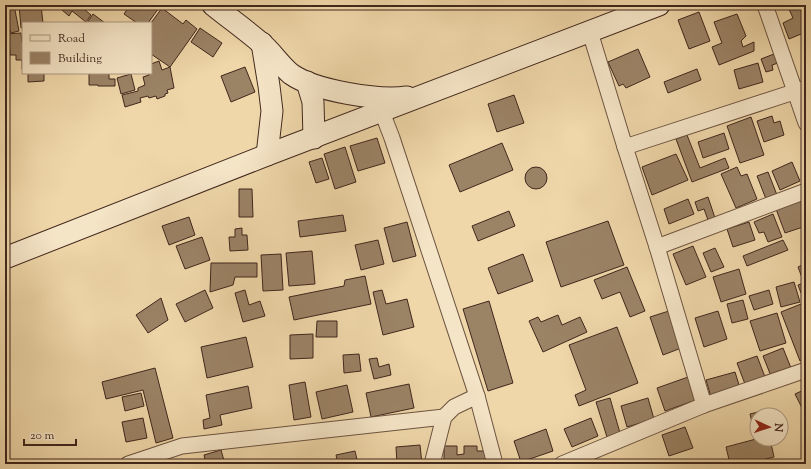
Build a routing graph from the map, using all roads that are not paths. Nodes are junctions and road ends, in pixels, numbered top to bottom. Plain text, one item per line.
1 (214, 5) edge
2 (659, 5) edge
3 (765, 5) edge
4 (590, 32) junction
5 (262, 43) junction
6 (307, 82) junction
7 (800, 89) edge
8 (428, 94) junction
9 (382, 112) junction
10 (806, 123) edge
11 (314, 138) junction
12 (624, 147) junction
13 (267, 155) junction
14 (806, 191) edge
15 (657, 247) junction
16 (5, 258) edge
17 (806, 370) edge
18 (477, 396) junction
19 (704, 405) junction
20 (444, 417) junction
21 (128, 464) edge
22 (432, 464) edge
23 (496, 464) edge
24 (562, 464) edge

1 - 5 street
2 - 4 street
3 - 7 street
4 - 8 street
4 - 12 street
5 - 6 street
5 - 13 street
6 - 8 street
6 - 11 street
7 - 10 street
7 - 12 street
8 - 9 street
9 - 11 street
9 - 18 street
11 - 13 street
12 - 15 street
13 - 16 street
14 - 15 street
15 - 19 street
17 - 19 street
18 - 20 street
18 - 23 street
19 - 24 street
20 - 21 street
20 - 22 street

